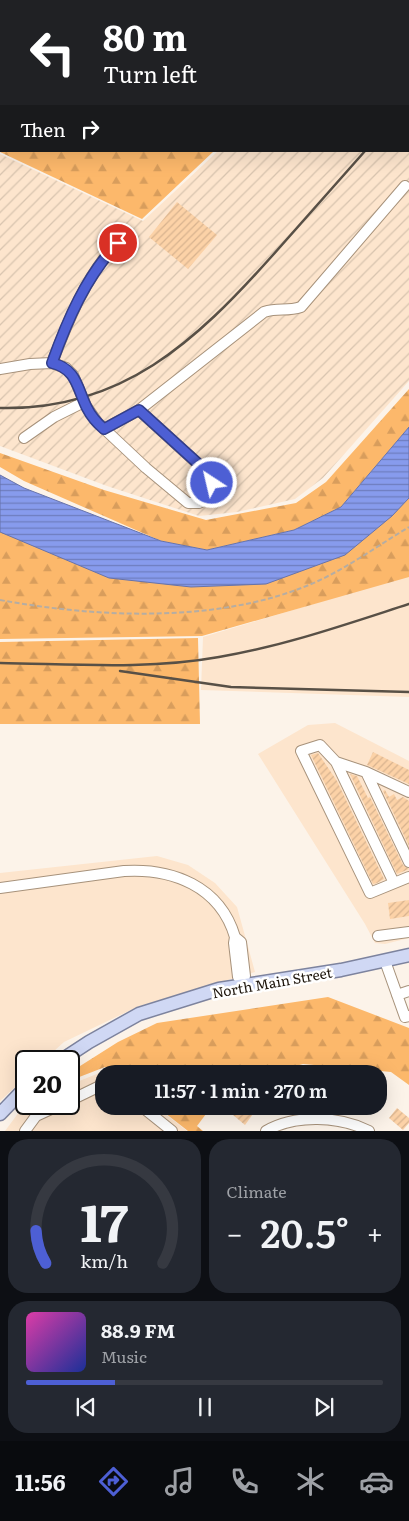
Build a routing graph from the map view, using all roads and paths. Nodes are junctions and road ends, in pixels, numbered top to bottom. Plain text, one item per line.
1 (405, 186) dead end
2 (118, 243) dead end
3 (52, 363) junction
4 (0, 369) edge
5 (84, 402) junction
6 (139, 410) junction
7 (104, 429) junction
8 (24, 438) dead end
9 (409, 526) edge
10 (0, 600) edge
11 (336, 762) junction
12 (366, 772) junction
13 (409, 792) edge
14 (409, 862) edge
15 (409, 876) edge
16 (394, 883) junction
17 (0, 888) edge
18 (409, 932) edge
19 (378, 936) dead end
20 (409, 955) edge
21 (385, 961) junction
22 (243, 983) junction
23 (409, 991) edge
24 (397, 994) junction
25 (409, 1016) edge
26 (77, 1050) edge
27 (95, 1088) edge
28 (80, 1096) edge
29 (15, 1098) edge
30 (0, 1114) edge
31 (38, 1115) edge
32 (153, 1115) edge
33 (25, 1131) edge
34 (173, 1131) edge
35 (266, 1131) edge
36 (369, 1131) edge

1 - 6 street
2 - 3 street
3 - 4 street
3 - 5 street
5 - 7 street
5 - 8 street
6 - 7 street
6 - 7 street
9 - 10 path
11 - 12 street
11 - 16 street
11 - 16 street
12 - 13 street
12 - 14 street
15 - 16 street
17 - 22 street
18 - 19 street
20 - 21 main road, North Main Street
21 - 22 main road, North Main Street
21 - 24 street
22 - 26 main road, North Main Street
23 - 24 street
24 - 25 street
27 - 28 street
29 - 30 main road
31 - 33 street
32 - 34 street
35 - 36 street

